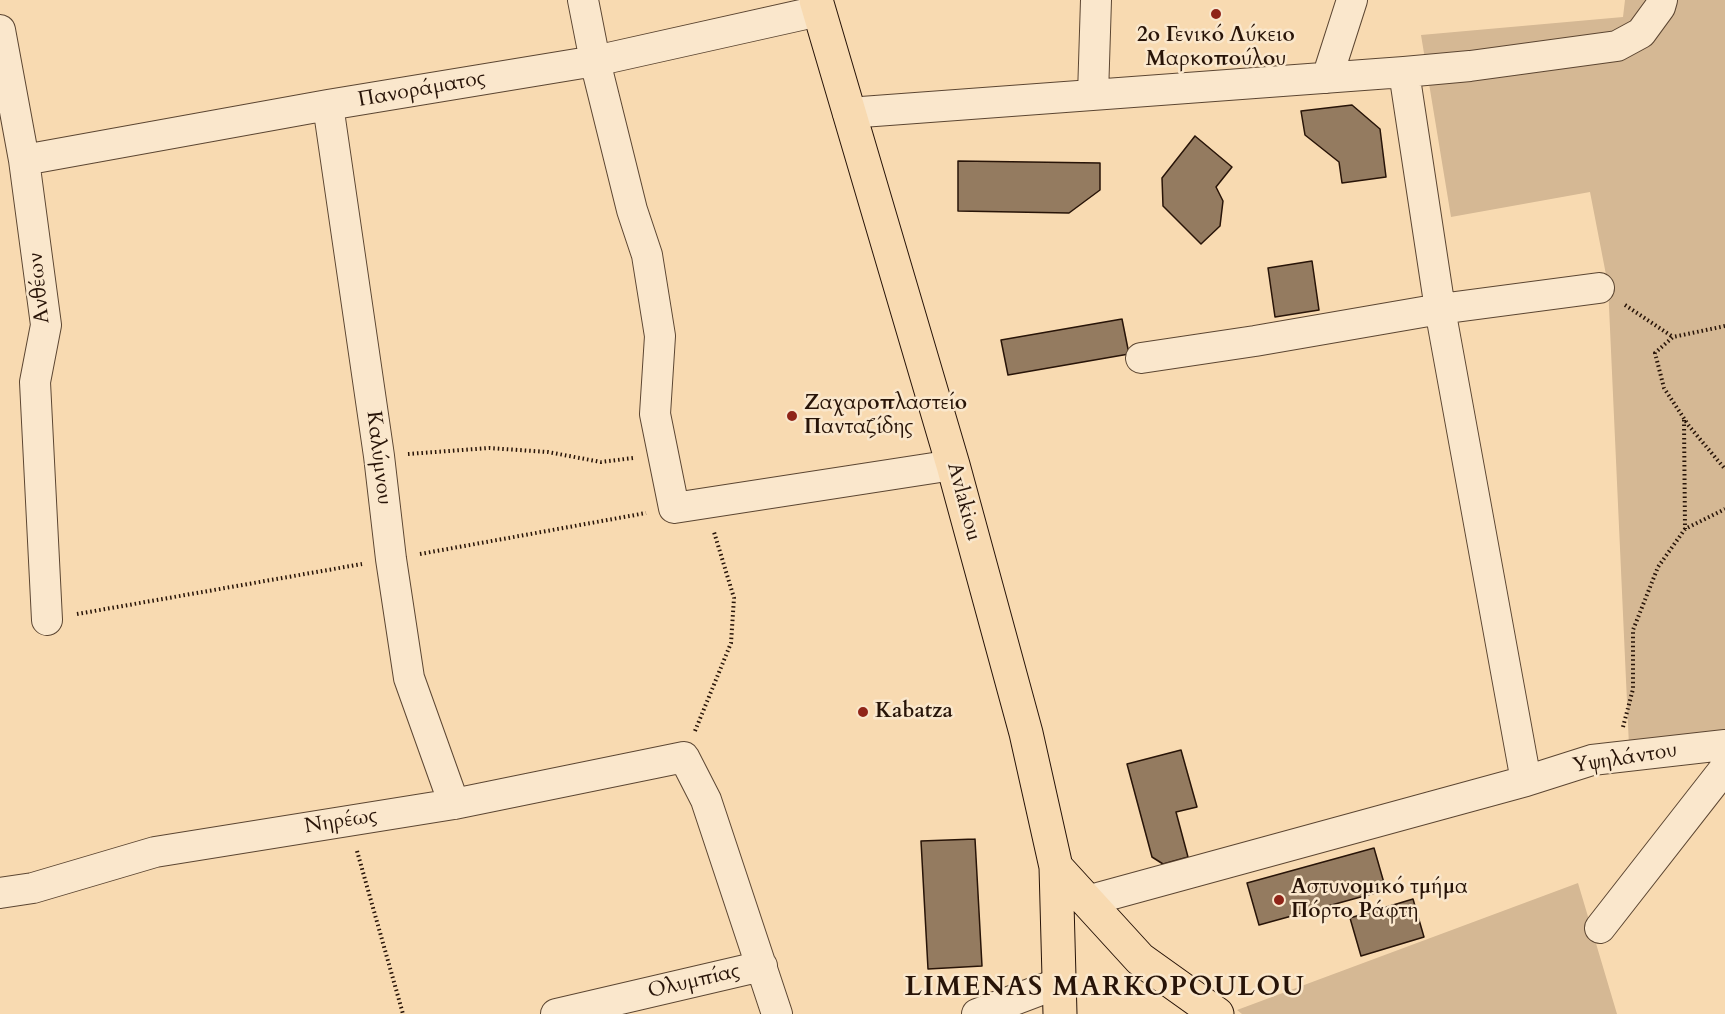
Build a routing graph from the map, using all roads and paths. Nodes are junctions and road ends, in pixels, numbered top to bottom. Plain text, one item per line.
1 (583, 0) edge
2 (1096, 0) edge
3 (1352, 0) edge
4 (1662, 0) edge
5 (817, 5) edge
6 (0, 30) edge
7 (595, 61) junction
8 (1404, 72) junction
9 (1327, 78) junction
10 (1093, 95) junction
11 (328, 105) junction
12 (848, 113) junction
13 (24, 160) junction
14 (1599, 288) joint
15 (1440, 309) junction
16 (1725, 326) edge
17 (1673, 337) junction
18 (1141, 358) dead end
19 (1684, 419) junction
20 (663, 455) junction
21 (379, 456) junction
22 (953, 465) junction
23 (1725, 469) edge
24 (705, 503) junction
25 (1725, 509) edge
26 (1684, 530) junction
27 (47, 620) dead end
28 (1725, 745) edge
29 (684, 757) junction
30 (1616, 758) junction
31 (1725, 768) edge
32 (1526, 781) junction
33 (454, 804) junction
34 (349, 821) junction
35 (1056, 867) junction
36 (0, 893) edge
37 (1087, 902) junction
38 (1600, 928) dead end
39 (762, 966) junction
40 (1059, 998) edge
41 (403, 1014) edge
42 (556, 1014) edge
43 (777, 1014) edge
44 (977, 1014) edge
45 (1217, 1014) edge

1 - 7 street
2 - 10 street
3 - 9 street
4 - 8 street
5 - 7 street, Πανοράματος
5 - 12 main road, Avlakiou
6 - 13 street, Ανθέων
7 - 11 street, Πανοράματος
7 - 20 street
8 - 9 street
8 - 15 street
9 - 10 street
10 - 12 street
11 - 13 street, Πανοράματος
11 - 21 street, Καλύμνου
12 - 22 main road, Avlakiou
13 - 27 street, Ανθέων
14 - 15 street
14 - 17 path
15 - 18 street
15 - 32 street
16 - 17 path
17 - 19 path
19 - 23 path
19 - 26 path
20 - 21 path
20 - 24 street
21 - 33 street, Καλύμνου
22 - 24 street
22 - 35 main road, Avlakiou
24 - 29 path
25 - 26 path
26 - 30 path
28 - 30 street, Υψηλάντου
29 - 33 street, Νηρέως
29 - 39 street
30 - 32 street, Υψηλάντου
31 - 38 street
32 - 37 street, Υψηλάντου
33 - 34 street, Νηρέως
34 - 36 street, Νηρέως
34 - 41 path
35 - 37 main road
35 - 40 main road, Avlakiou
37 - 45 main road
39 - 42 street, Ολυμπίας
39 - 43 street
40 - 44 street

